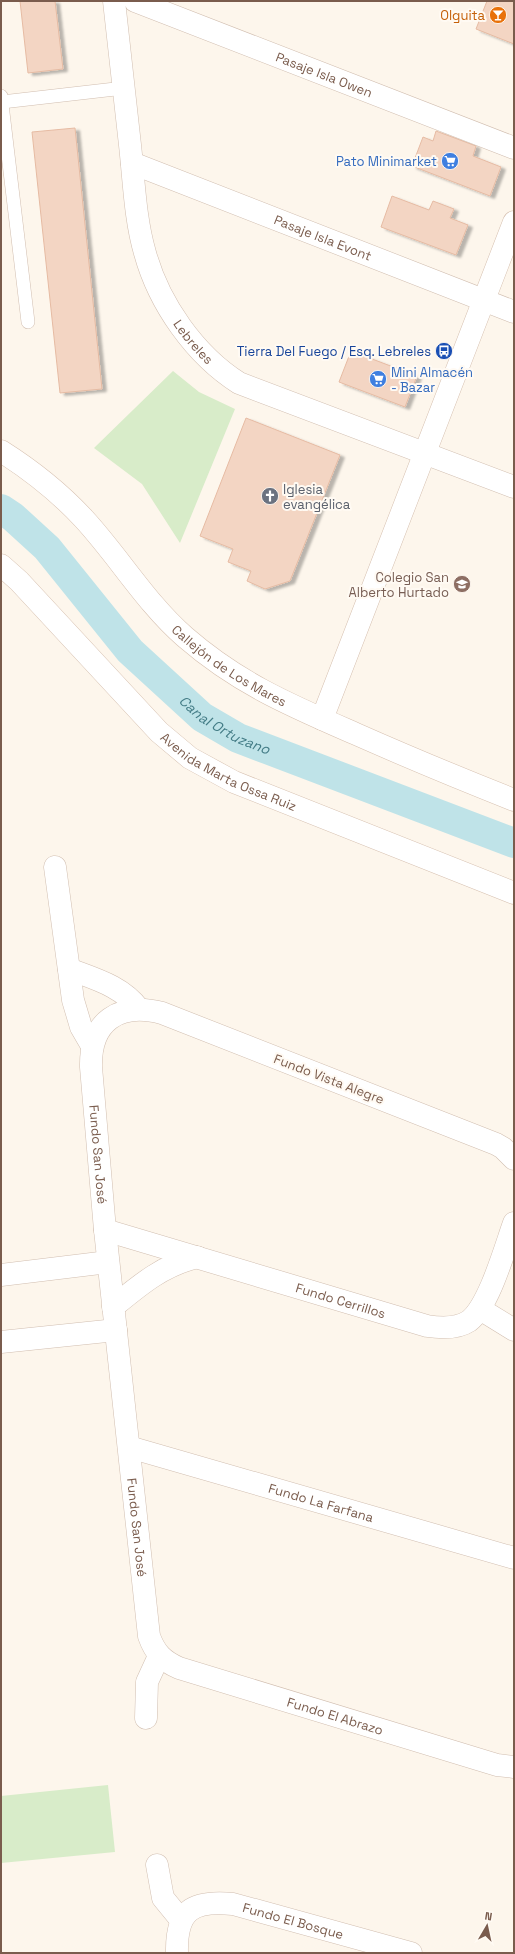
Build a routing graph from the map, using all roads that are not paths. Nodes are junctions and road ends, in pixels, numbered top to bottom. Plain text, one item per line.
1 (114, 1) edge
2 (135, 1) edge
3 (124, 88) junction
4 (1, 99) edge
5 (514, 148) edge
6 (132, 163) junction
7 (514, 222) edge
8 (484, 300) junction
9 (514, 312) edge
10 (28, 322) dead end
11 (1, 450) edge
12 (426, 454) junction
13 (514, 487) edge
14 (1, 566) edge
15 (322, 719) junction
16 (514, 800) edge
17 (55, 867) dead end
18 (514, 893) edge
19 (69, 969) junction
20 (139, 1009) junction
21 (107, 1020) joint
22 (92, 1046) junction
23 (514, 1159) edge
24 (514, 1223) edge
25 (105, 1230) junction
26 (197, 1257) junction
27 (108, 1262) junction
28 (1, 1274) edge
29 (114, 1307) junction
30 (480, 1309) junction
31 (116, 1330) junction
32 (514, 1330) edge
33 (1, 1342) edge
34 (129, 1447) junction
35 (514, 1558) edge
36 (159, 1656) junction
37 (146, 1718) dead end
38 (514, 1767) edge
39 (157, 1865) dead end
40 (181, 1920) junction
41 (364, 1946) edge
42 (177, 1953) edge
43 (410, 1953) edge

1 - 3 street, Lebreles
2 - 5 street, Pasaje Isla Owen
3 - 4 lane
3 - 6 street, Lebreles
4 - 10 lane
6 - 8 street, Pasaje Isla Evont
6 - 12 street, Lebreles
7 - 8 street
8 - 9 street, Pasaje Isla Evont
8 - 12 street
11 - 15 street, Callejón de Los Mares
12 - 13 street, Lebreles
12 - 15 street
14 - 18 street, Avenida Marta Ossa Ruiz
15 - 16 street, Callejón de Los Mares
17 - 19 street
19 - 20 street
19 - 22 street
20 - 21 street, Fundo Vista Alegre
20 - 23 street, Fundo Vista Alegre
21 - 22 street, Fundo San José
22 - 25 street, Fundo San José
24 - 30 street, Fundo Cerrillos
25 - 26 street, Fundo Cerrillos
25 - 27 street, Fundo San José
26 - 29 street
26 - 30 street, Fundo Cerrillos
27 - 28 street
27 - 29 street, Fundo San José
29 - 31 street, Fundo San José
30 - 32 street
31 - 33 street
31 - 34 street, Fundo San José
34 - 35 street, Fundo La Farfana
34 - 36 street, Fundo San José
36 - 37 street
36 - 38 street, Fundo El Abrazo
39 - 40 street
40 - 41 street, Fundo El Bosque
40 - 42 street
41 - 43 street, Fundo El Bosque

